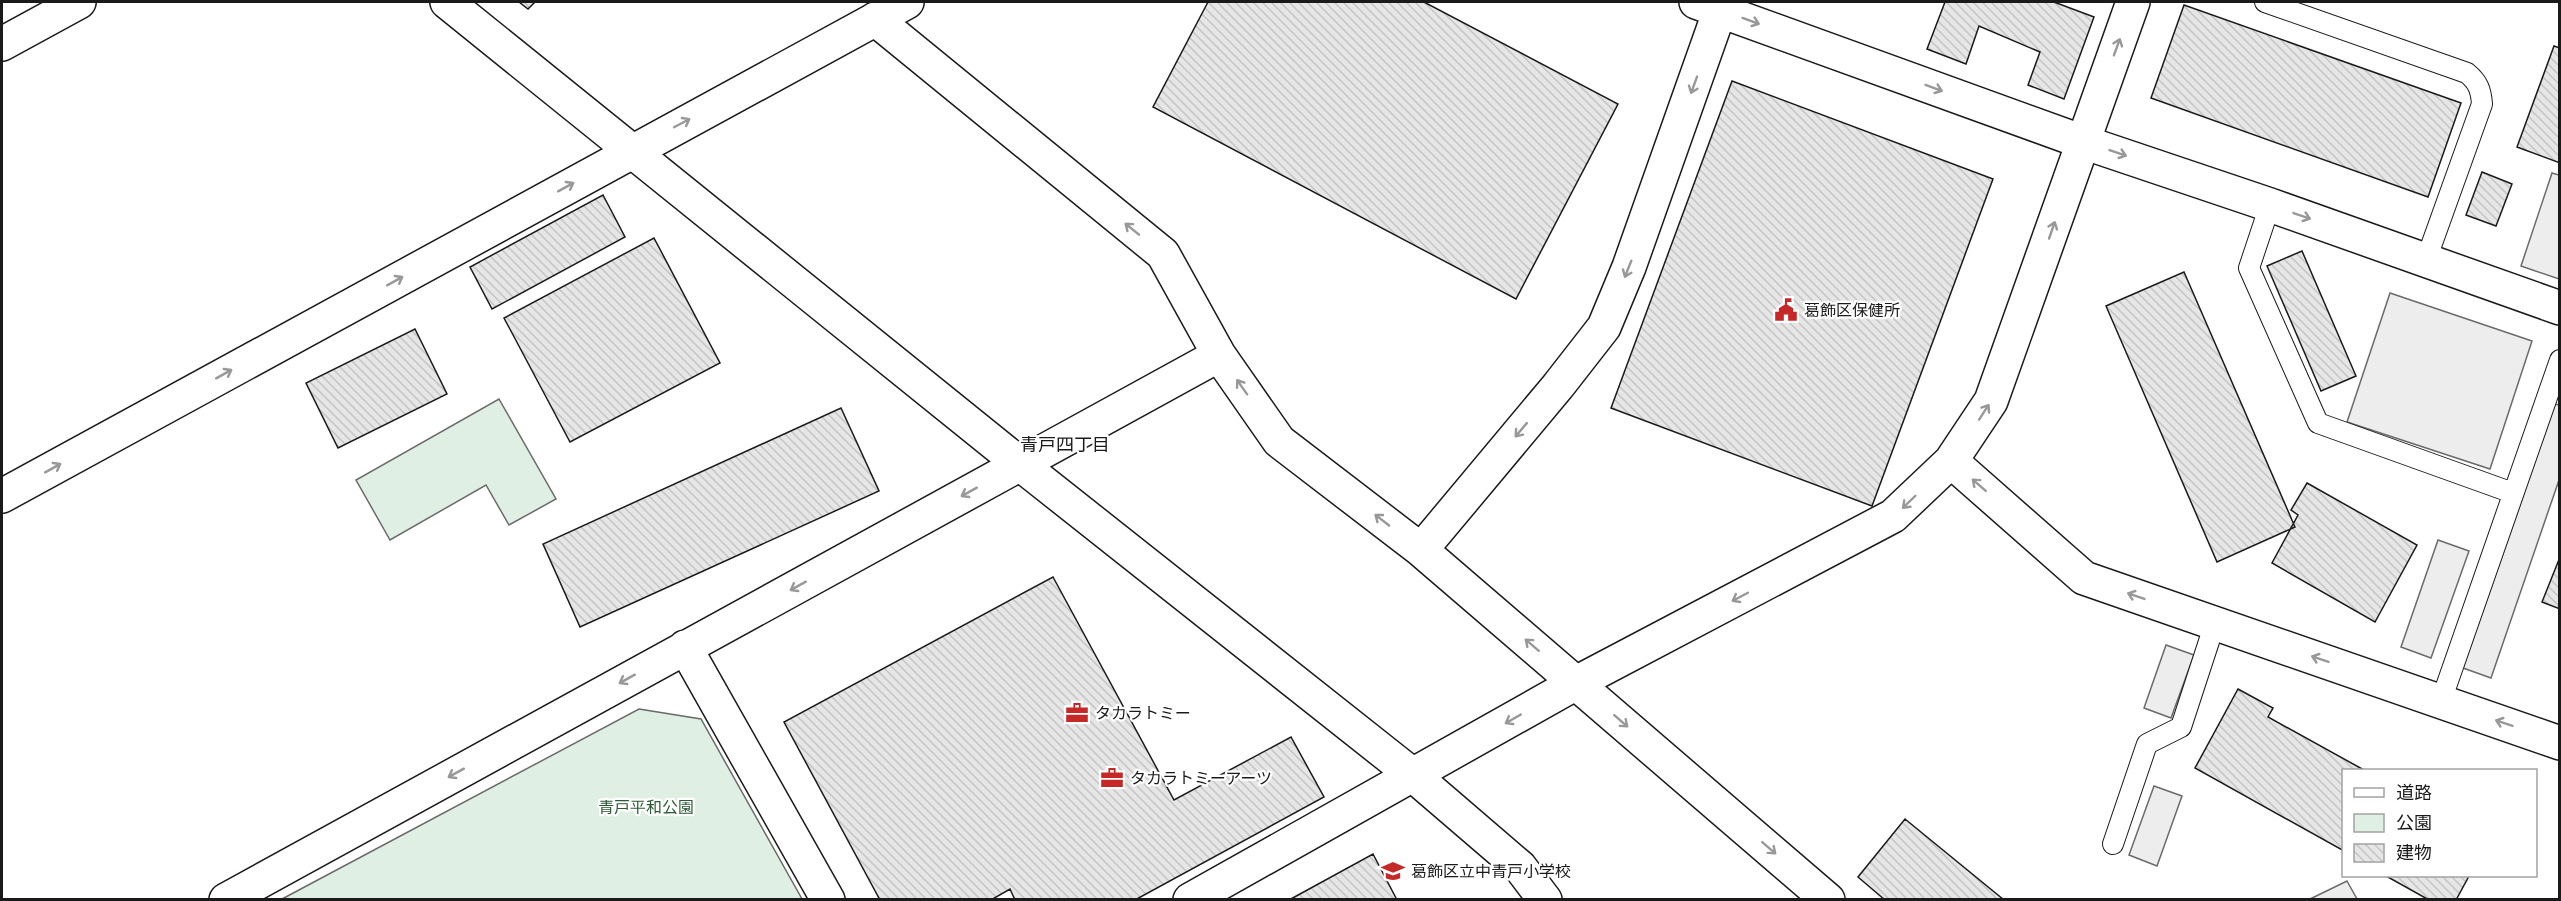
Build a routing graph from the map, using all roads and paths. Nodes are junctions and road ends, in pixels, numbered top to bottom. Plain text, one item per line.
1 (79, 2) edge
2 (447, 2) edge
3 (908, 2) edge
4 (2133, 2) edge
5 (2265, 2) edge
6 (1708, 6) edge
7 (875, 19) junction
8 (2, 44) edge
9 (2083, 142) junction
10 (631, 151) junction
11 (2270, 205) junction
12 (2426, 260) junction
13 (2559, 308) edge
14 (1219, 355) junction
15 (2559, 360) edge
16 (1951, 461) junction
17 (1020, 464) junction
18 (2513, 493) junction
19 (2, 496) edge
20 (1421, 550) junction
21 (2215, 623) junction
22 (685, 647) junction
23 (1576, 683) junction
24 (2441, 701) junction
25 (2559, 742) edge
26 (1414, 776) junction
27 (2114, 844) dead end
28 (225, 900) edge
29 (828, 900) edge
30 (1190, 900) edge
31 (1545, 900) edge
32 (1828, 900) edge

1 - 8 street
2 - 10 street
3 - 7 street
9 -> 4 street
5 - 12 lane
6 -> 9 street
6 -> 20 street
10 -> 7 street
14 -> 7 street
9 -> 11 street
16 -> 9 street
10 - 17 street
19 -> 10 street
11 -> 12 street
11 - 18 lane
12 - 13 street
14 - 17 street
20 -> 14 street
15 - 18 lane
21 -> 16 street
16 -> 23 street
17 -> 22 street
17 - 26 street
18 - 24 lane
23 -> 20 street
24 -> 21 street
21 - 27 lane
22 -> 28 street
22 - 29 street
23 -> 26 street
23 -> 32 street
25 -> 24 street
26 - 30 street
26 - 31 street

